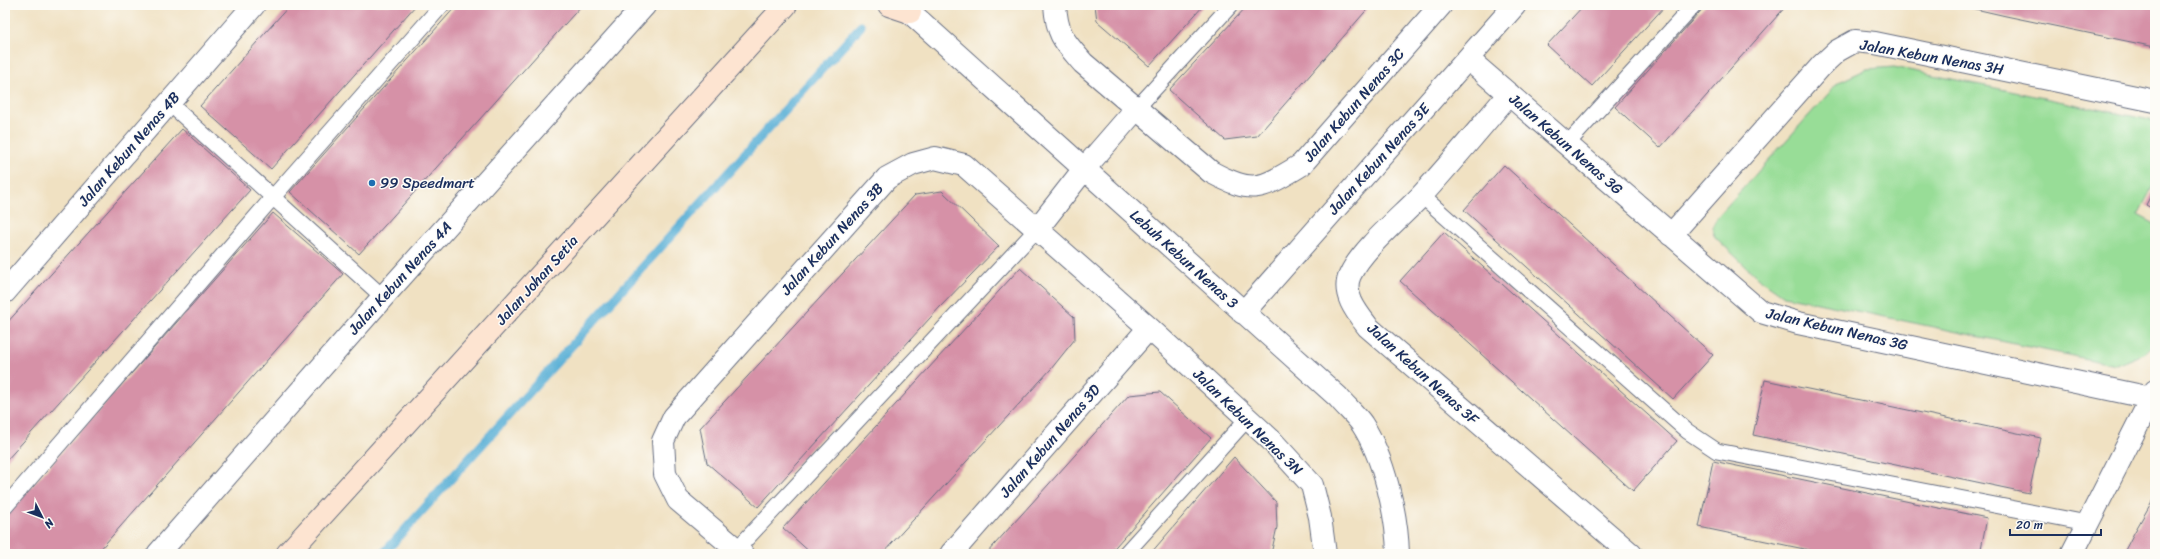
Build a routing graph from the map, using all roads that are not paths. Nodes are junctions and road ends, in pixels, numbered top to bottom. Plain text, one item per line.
1 (254, 5) edge
2 (442, 5) edge
3 (645, 5) edge
4 (801, 5) edge
5 (889, 5) edge
6 (1055, 5) edge
7 (1231, 5) edge
8 (1441, 5) edge
9 (1515, 5) edge
10 (1694, 5) edge
11 (906, 7) edge
12 (778, 10) edge
13 (1468, 59) junction
14 (1509, 94) junction
15 (2155, 101) edge
16 (169, 103) junction
17 (1136, 109) junction
18 (1568, 143) junction
19 (1084, 169) junction
20 (1421, 195) junction
21 (274, 196) junction
22 (1038, 228) junction
23 (1670, 235) junction
24 (5, 292) edge
25 (383, 297) junction
26 (1243, 313) junction
27 (1149, 328) junction
28 (2153, 395) edge
29 (1248, 418) junction
30 (5, 507) edge
31 (2087, 523) junction
32 (740, 552) edge
33 (158, 554) edge
34 (287, 554) edge
35 (951, 554) edge
36 (1125, 554) edge
37 (1325, 554) edge
38 (1398, 554) edge
39 (1631, 554) edge
40 (2072, 554) edge

1 - 16 street, Jalan Kebun Nenas 4B
2 - 21 lane
3 - 25 street, Jalan Kebun Nenas 4A
4 - 12 main road
5 - 11 main road
6 - 17 street, Jalan Kebun Nenas 3C
7 - 17 lane
8 - 17 street, Jalan Kebun Nenas 3C
9 - 13 street, Jalan Kebun Nenas 3E
10 - 18 lane
11 - 19 street, Lebuh Kebun Nenas 3
12 - 34 main road, Jalan Johan Setia
13 - 14 street, Jalan Kebun Nenas 3G
13 - 26 street, Jalan Kebun Nenas 3E
14 - 18 street, Jalan Kebun Nenas 3G
14 - 20 street, Jalan Kebun Nenas 3F
15 - 23 street, Jalan Kebun Nenas 3H
16 - 21 lane
16 - 24 street, Jalan Kebun Nenas 4B
17 - 19 street
18 - 23 street, Jalan Kebun Nenas 3G
19 - 22 street
19 - 26 street, Lebuh Kebun Nenas 3
20 - 31 lane
20 - 39 street, Jalan Kebun Nenas 3F
21 - 25 lane
21 - 30 lane
22 - 27 street, Jalan Kebun Nenas 3B
22 - 32 lane
22 - 32 street, Jalan Kebun Nenas 3B
23 - 28 street, Jalan Kebun Nenas 3G
25 - 33 street, Jalan Kebun Nenas 4A
26 - 38 street, Lebuh Kebun Nenas 3
27 - 29 street, Jalan Kebun Nenas 3N
27 - 35 street, Jalan Kebun Nenas 3D
28 - 31 street
29 - 36 lane
29 - 37 street, Jalan Kebun Nenas 3N
31 - 40 street

